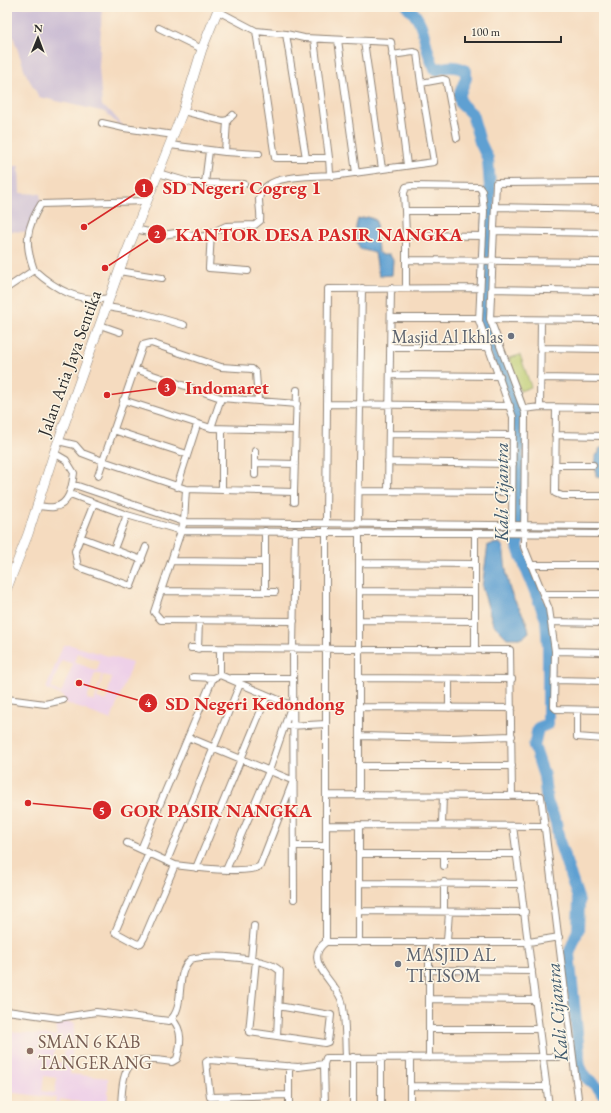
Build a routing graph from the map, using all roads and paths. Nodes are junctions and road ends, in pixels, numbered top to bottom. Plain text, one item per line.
1 (219, 9) edge
2 (159, 28) dead end
3 (256, 32) junction
4 (286, 34) junction
5 (314, 39) junction
6 (338, 40) junction
7 (364, 41) junction
8 (202, 49) junction
9 (392, 55) junction
10 (421, 83) junction
11 (183, 111) junction
12 (233, 115) dead end
13 (227, 121) junction
14 (102, 123) dead end
15 (174, 135) junction
16 (457, 138) dead end
17 (170, 145) junction
18 (209, 150) junction
19 (225, 152) junction
20 (259, 154) dead end
21 (306, 158) junction
22 (329, 158) junction
23 (407, 165) junction
24 (382, 169) junction
25 (158, 173) junction
26 (356, 173) junction
27 (330, 175) junction
28 (604, 182) edge
29 (205, 183) junction
30 (244, 184) dead end
31 (147, 201) junction
32 (496, 207) junction
33 (604, 209) edge
34 (404, 211) junction
35 (484, 211) junction
36 (135, 229) junction
37 (212, 232) junction
38 (495, 232) junction
39 (604, 233) edge
40 (406, 235) junction
41 (483, 236) junction
42 (406, 260) junction
43 (482, 261) junction
44 (492, 261) junction
45 (604, 262) edge
46 (34, 270) junction
47 (119, 271) junction
48 (248, 271) dead end
49 (162, 278) dead end
50 (7, 288) edge
51 (362, 288) junction
52 (391, 288) junction
53 (406, 288) junction
54 (480, 288) junction
55 (492, 289) junction
56 (604, 291) edge
57 (108, 302) junction
58 (391, 318) junction
59 (479, 318) junction
60 (490, 319) junction
61 (541, 320) junction
62 (604, 320) edge
63 (100, 325) junction
64 (184, 325) dead end
65 (120, 332) dead end
66 (390, 347) junction
67 (489, 347) junction
68 (540, 348) junction
69 (604, 349) edge
70 (135, 369) junction
71 (390, 375) junction
72 (500, 376) junction
73 (540, 378) junction
74 (604, 379) edge
75 (297, 390) dead end
76 (222, 398) junction
77 (123, 400) junction
78 (258, 400) junction
79 (296, 404) junction
80 (328, 404) junction
81 (360, 404) junction
82 (389, 404) junction
83 (510, 406) junction
84 (540, 407) junction
85 (556, 408) junction
86 (604, 408) edge
87 (524, 409) junction
88 (197, 425) junction
89 (210, 428) junction
90 (113, 430) junction
91 (222, 430) junction
92 (295, 430) junction
93 (389, 434) junction
94 (513, 435) junction
95 (555, 435) junction
96 (604, 436) edge
97 (58, 441) junction
98 (255, 451) dead end
99 (54, 453) junction
100 (187, 454) junction
101 (103, 461) junction
102 (388, 462) junction
103 (255, 463) junction
104 (295, 464) junction
105 (513, 464) junction
106 (555, 465) junction
107 (593, 465) dead end
108 (255, 475) dead end
109 (98, 476) dead end
110 (72, 484) junction
111 (177, 487) junction
112 (186, 490) junction
113 (222, 490) junction
114 (359, 491) junction
115 (388, 491) junction
116 (294, 492) junction
117 (512, 492) junction
118 (70, 494) junction
119 (604, 496) edge
120 (294, 502) dead end
121 (94, 503) junction
122 (37, 506) junction
123 (127, 515) junction
124 (184, 522) junction
125 (326, 523) junction
126 (358, 523) junction
127 (513, 525) junction
128 (523, 525) junction
129 (604, 526) edge
130 (182, 530) junction
131 (265, 531) junction
132 (295, 531) junction
133 (326, 532) junction
134 (359, 532) junction
135 (475, 533) junction
136 (513, 533) junction
137 (522, 533) junction
138 (604, 534) edge
139 (80, 537) junction
140 (146, 547) dead end
141 (114, 549) junction
142 (142, 560) junction
143 (172, 561) junction
144 (265, 562) junction
145 (359, 563) junction
146 (475, 564) junction
147 (531, 565) junction
148 (604, 565) edge
149 (7, 588) edge
150 (161, 591) junction
151 (359, 591) junction
152 (265, 592) junction
153 (275, 592) dead end
154 (475, 592) junction
155 (543, 594) junction
156 (604, 594) edge
157 (199, 620) junction
158 (359, 620) junction
159 (294, 621) junction
160 (475, 621) junction
161 (551, 622) junction
162 (604, 623) edge
163 (191, 648) dead end
164 (198, 649) junction
165 (220, 649) junction
166 (293, 649) junction
167 (326, 650) junction
168 (359, 650) junction
169 (475, 650) junction
170 (554, 651) junction
171 (604, 652) edge
172 (216, 676) junction
173 (194, 677) dead end
174 (227, 678) junction
175 (293, 678) junction
176 (359, 678) junction
177 (449, 679) junction
178 (512, 679) junction
179 (554, 680) junction
180 (604, 681) edge
181 (240, 684) junction
182 (267, 696) junction
183 (7, 699) edge
184 (63, 700) dead end
185 (292, 705) junction
186 (359, 707) junction
187 (449, 708) junction
188 (512, 708) junction
189 (577, 710) junction
190 (604, 710) edge
191 (326, 724) junction
192 (285, 725) junction
193 (293, 726) junction
194 (359, 736) junction
195 (512, 736) junction
196 (188, 737) junction
197 (604, 739) edge
198 (214, 748) junction
199 (241, 759) junction
200 (359, 766) junction
201 (512, 766) junction
202 (269, 771) junction
203 (293, 781) junction
204 (326, 795) junction
205 (359, 795) junction
206 (443, 796) junction
207 (512, 796) junction
208 (442, 824) junction
209 (326, 825) junction
210 (359, 825) junction
211 (513, 826) junction
212 (544, 826) junction
213 (127, 843) dead end
214 (294, 846) junction
215 (326, 846) junction
216 (141, 849) junction
217 (149, 853) junction
218 (359, 854) junction
219 (444, 854) junction
220 (517, 854) junction
221 (167, 861) junction
222 (175, 865) junction
223 (444, 866) dead end
224 (196, 868) junction
225 (226, 870) junction
226 (444, 882) junction
227 (359, 883) junction
228 (521, 884) junction
229 (294, 899) dead end
230 (447, 909) junction
231 (359, 912) junction
232 (525, 912) junction
233 (254, 926) dead end
234 (559, 937) junction
235 (429, 941) junction
236 (447, 941) junction
237 (326, 942) junction
238 (528, 942) junction
239 (359, 943) junction
240 (253, 959) junction
241 (429, 970) junction
242 (532, 971) junction
243 (429, 999) junction
244 (536, 1000) junction
245 (278, 1006) junction
246 (7, 1011) edge
247 (172, 1019) junction
248 (429, 1029) junction
249 (540, 1029) junction
250 (277, 1036) junction
251 (346, 1057) junction
252 (353, 1057) junction
253 (381, 1057) junction
254 (559, 1057) dead end
255 (410, 1058) junction
256 (429, 1058) junction
257 (543, 1059) junction
258 (324, 1064) junction
259 (288, 1066) junction
260 (410, 1086) junction
261 (547, 1087) junction
262 (288, 1095) junction
263 (120, 1106) edge
264 (289, 1106) edge
265 (325, 1106) edge
266 (353, 1106) edge
267 (381, 1106) edge
268 (410, 1106) edge
269 (549, 1106) edge
270 (579, 1106) edge

1 - 3 street
1 - 8 street, Jalan Aria Jaya Sentika
2 - 8 street
3 - 4 street
3 - 21 street
4 - 5 street
4 - 21 street
5 - 6 street
5 - 22 street
6 - 7 street
6 - 26 street
7 - 9 street
7 - 24 street
8 - 11 street, Jalan Aria Jaya Sentika
9 - 10 street
9 - 23 street
10 - 16 street
10 - 23 street
11 - 13 street
11 - 15 street, Jalan Aria Jaya Sentika
12 - 13 street
13 - 19 street
14 - 15 street
15 - 17 street, Jalan Aria Jaya Sentika
17 - 18 street
17 - 25 street, Jalan Aria Jaya Sentika
18 - 19 street
18 - 29 street
19 - 20 street
21 - 22 street
22 - 27 street
23 - 24 street
24 - 26 street
25 - 29 street
25 - 31 street, Jalan Aria Jaya Sentika
26 - 27 street
27 - 37 street
28 - 32 street
29 - 30 street
31 - 36 street, Jalan Aria Jaya Sentika
31 - 46 street
32 - 33 street
32 - 38 street
34 - 35 street
34 - 35 street
34 - 40 street
35 - 41 street
36 - 37 street
36 - 47 street, Jalan Aria Jaya Sentika
37 - 48 street
38 - 39 street
38 - 44 street
40 - 41 street
40 - 42 street
41 - 43 street
42 - 43 street
42 - 53 street
43 - 44 street
43 - 54 street
44 - 45 street
44 - 55 street
46 - 50 street
46 - 57 street
47 - 49 street
47 - 57 street, Jalan Aria Jaya Sentika
51 - 52 street
51 - 80 street
51 - 81 street
52 - 53 street
52 - 58 street
53 - 54 street
54 - 59 street
55 - 56 street
55 - 60 street
57 - 63 street, Jalan Aria Jaya Sentika
57 - 64 street
58 - 59 street
58 - 66 street
59 - 67 street
60 - 61 street
60 - 87 street
61 - 62 street
61 - 68 street
63 - 65 street
63 - 97 street, Jalan Aria Jaya Sentika
66 - 67 street
66 - 71 street
67 - 72 street
68 - 69 street
68 - 73 street
70 - 76 street
70 - 77 street
70 - 78 street
71 - 72 street
71 - 82 street
72 - 83 street
73 - 74 street
73 - 84 street
75 - 79 street
76 - 78 street
76 - 89 street
77 - 88 street
77 - 90 street
78 - 79 street
79 - 92 street
80 - 81 street
80 - 125 street
81 - 82 street
81 - 114 street
82 - 83 street
82 - 93 street
83 - 94 street
84 - 85 street
84 - 87 street
85 - 86 street
85 - 95 street
87 - 128 street
88 - 89 street
88 - 100 street
89 - 91 street
90 - 100 street
90 - 101 street
91 - 92 street
91 - 113 street
92 - 104 street
93 - 94 street
93 - 102 street
94 - 105 street
95 - 96 street
95 - 106 street
97 - 99 street, Jalan Aria Jaya Sentika
97 - 101 street
98 - 103 street
99 - 110 street
99 - 122 street, Jalan Aria Jaya Sentika
100 - 111 street
101 - 109 street
101 - 111 street
102 - 105 street
102 - 115 street
103 - 104 street
103 - 108 street
104 - 116 street
105 - 117 street
106 - 107 street
106 - 119 street
110 - 118 street
110 - 124 street
111 - 112 street
112 - 113 street
112 - 124 street
113 - 116 street
114 - 115 street
114 - 126 street
115 - 117 street
116 - 120 street
117 - 127 street
118 - 121 street
118 - 122 street
121 - 123 street
121 - 139 street
122 - 149 street, Jalan Aria Jaya Sentika
123 - 130 street
123 - 141 street
124 - 125 street
124 - 130 street
125 - 126 street
125 - 133 street
126 - 127 street
127 - 128 street
127 - 136 street
128 - 129 street
128 - 137 street
130 - 131 street
130 - 143 street
131 - 132 street
131 - 144 street
132 - 133 street
132 - 159 street
133 - 134 street
133 - 167 street
134 - 135 street
134 - 145 street
135 - 136 street
135 - 146 street
136 - 137 street
137 - 138 street
137 - 147 street
139 - 141 street
139 - 142 street
140 - 142 street
141 - 142 street
143 - 144 street
143 - 150 street
144 - 152 street
145 - 146 street
145 - 151 street
146 - 154 street
147 - 148 street
147 - 155 street
150 - 152 street
150 - 157 street
151 - 154 street
151 - 158 street
152 - 153 street
154 - 160 street
155 - 156 street
155 - 161 street
157 - 159 street
157 - 164 street
158 - 160 street
158 - 168 street
159 - 166 street
160 - 169 street
161 - 162 street
161 - 170 street
163 - 164 street
164 - 165 street
165 - 166 street
165 - 172 street
166 - 167 street
166 - 175 street
167 - 168 street
167 - 191 street
168 - 169 street
168 - 176 street
169 - 178 street
170 - 171 street
170 - 179 street
172 - 173 street
172 - 174 street
172 - 196 street
174 - 175 street
174 - 181 street
175 - 185 street
176 - 177 street
176 - 186 street
177 - 178 street
177 - 187 street
178 - 188 street
179 - 180 street
179 - 189 street
181 - 182 street
181 - 198 street
182 - 185 street
182 - 199 street
183 - 184 street
185 - 192 street
185 - 193 street
186 - 187 street
186 - 194 street
187 - 188 street
188 - 195 street
189 - 190 street
189 - 197 street
191 - 193 street
191 - 204 street
192 - 193 street
192 - 202 street
193 - 203 street
194 - 195 street
194 - 200 street
195 - 201 street
196 - 198 street
196 - 216 street
198 - 199 street
198 - 221 street
199 - 202 street
199 - 224 street
200 - 201 street
200 - 205 street
201 - 207 street
202 - 203 street
202 - 225 street
203 - 214 street
203 - 225 street
204 - 205 street
204 - 209 street
205 - 206 street
206 - 207 street
206 - 208 street
207 - 212 street
208 - 210 street
208 - 211 street
209 - 210 street
209 - 215 street
210 - 218 street
211 - 212 street
211 - 220 street
212 - 234 street
213 - 216 street
214 - 215 street
214 - 229 street
215 - 237 street
216 - 217 street
217 - 221 street
217 - 222 street
218 - 219 street
218 - 227 street
219 - 220 street
219 - 223 street
220 - 228 street
221 - 222 street
222 - 224 street
224 - 225 street
226 - 227 street
226 - 228 street
226 - 230 street
227 - 231 street
228 - 232 street
230 - 231 street
230 - 232 street
230 - 236 street
231 - 239 street
232 - 238 street
233 - 240 street
234 - 238 street
234 - 270 street
235 - 236 street
235 - 239 street
235 - 241 street
236 - 238 street
237 - 239 street
237 - 251 street
238 - 242 street
240 - 245 street
240 - 247 street
240 - 250 street
241 - 242 street
241 - 243 street
242 - 244 street
243 - 244 street
243 - 248 street
244 - 249 street
245 - 250 street
245 - 250 street
246 - 247 street
247 - 263 street
248 - 249 street
248 - 256 street
249 - 257 street
251 - 252 street
251 - 258 street
252 - 253 street
252 - 266 street
253 - 255 street
253 - 267 street
254 - 257 street
255 - 256 street
255 - 260 street
256 - 257 street
257 - 261 street
258 - 259 street
258 - 265 street
259 - 262 street
259 - 262 street
260 - 261 street
260 - 268 street
261 - 269 street
262 - 264 street

